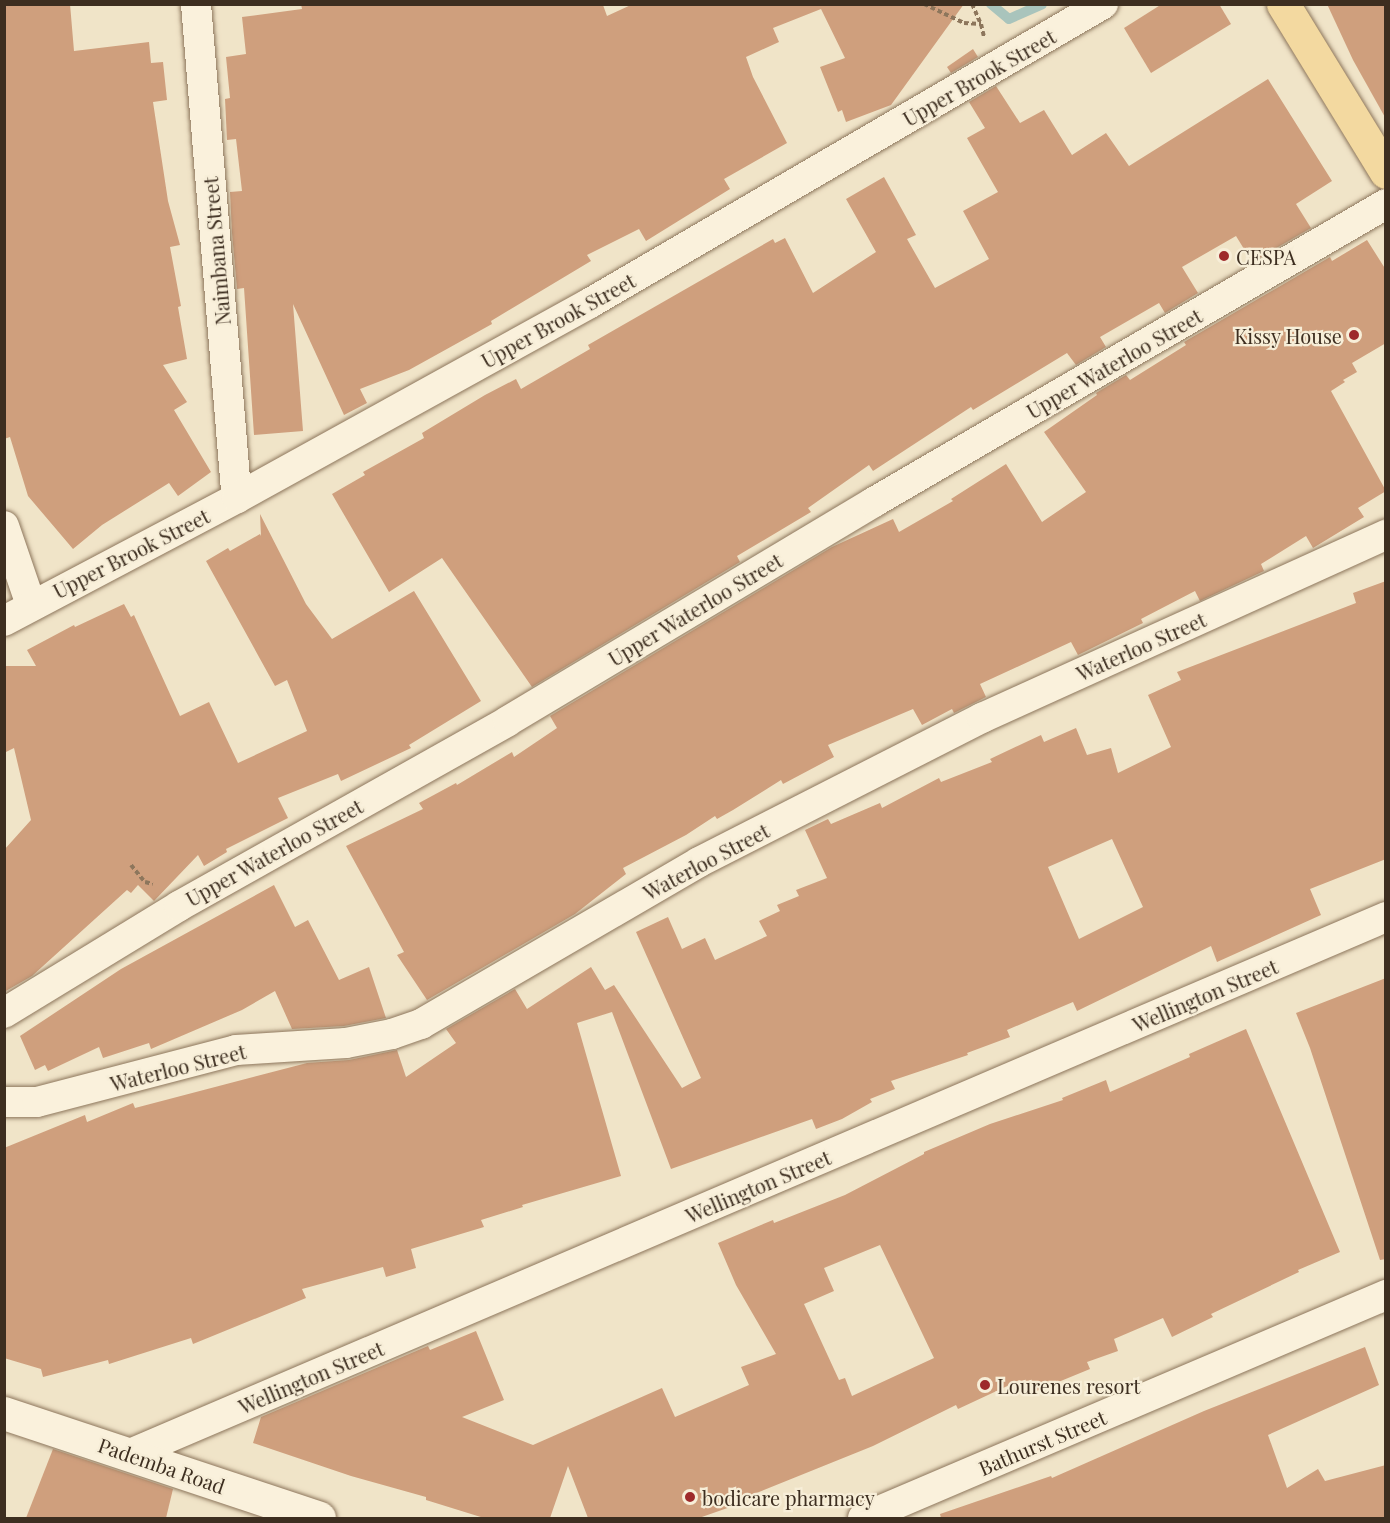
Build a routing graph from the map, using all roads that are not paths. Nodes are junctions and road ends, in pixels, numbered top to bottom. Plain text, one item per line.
1 (196, 4) edge
2 (1103, 4) edge
3 (1283, 4) edge
4 (1386, 172) edge
5 (1386, 204) edge
6 (237, 498) junction
7 (4, 526) edge
8 (1386, 535) edge
9 (31, 605) junction
10 (4, 621) edge
11 (1386, 917) edge
12 (4, 1013) edge
13 (4, 1102) edge
14 (1386, 1295) edge
15 (4, 1413) edge
16 (130, 1454) junction
17 (319, 1518) edge
18 (863, 1518) edge

1 - 6 street, Naimbana Street
2 - 6 street, Upper Brook Street
3 - 4 main road
5 - 12 street, Upper Waterloo Street
6 - 9 street, Upper Brook Street
7 - 9 street
8 - 13 street, Waterloo Street
9 - 10 street, Upper Brook Street
11 - 16 street, Wellington Street
14 - 18 street, Bathurst Street
15 - 16 main road, Pademba Road
16 - 17 main road, Pademba Road

